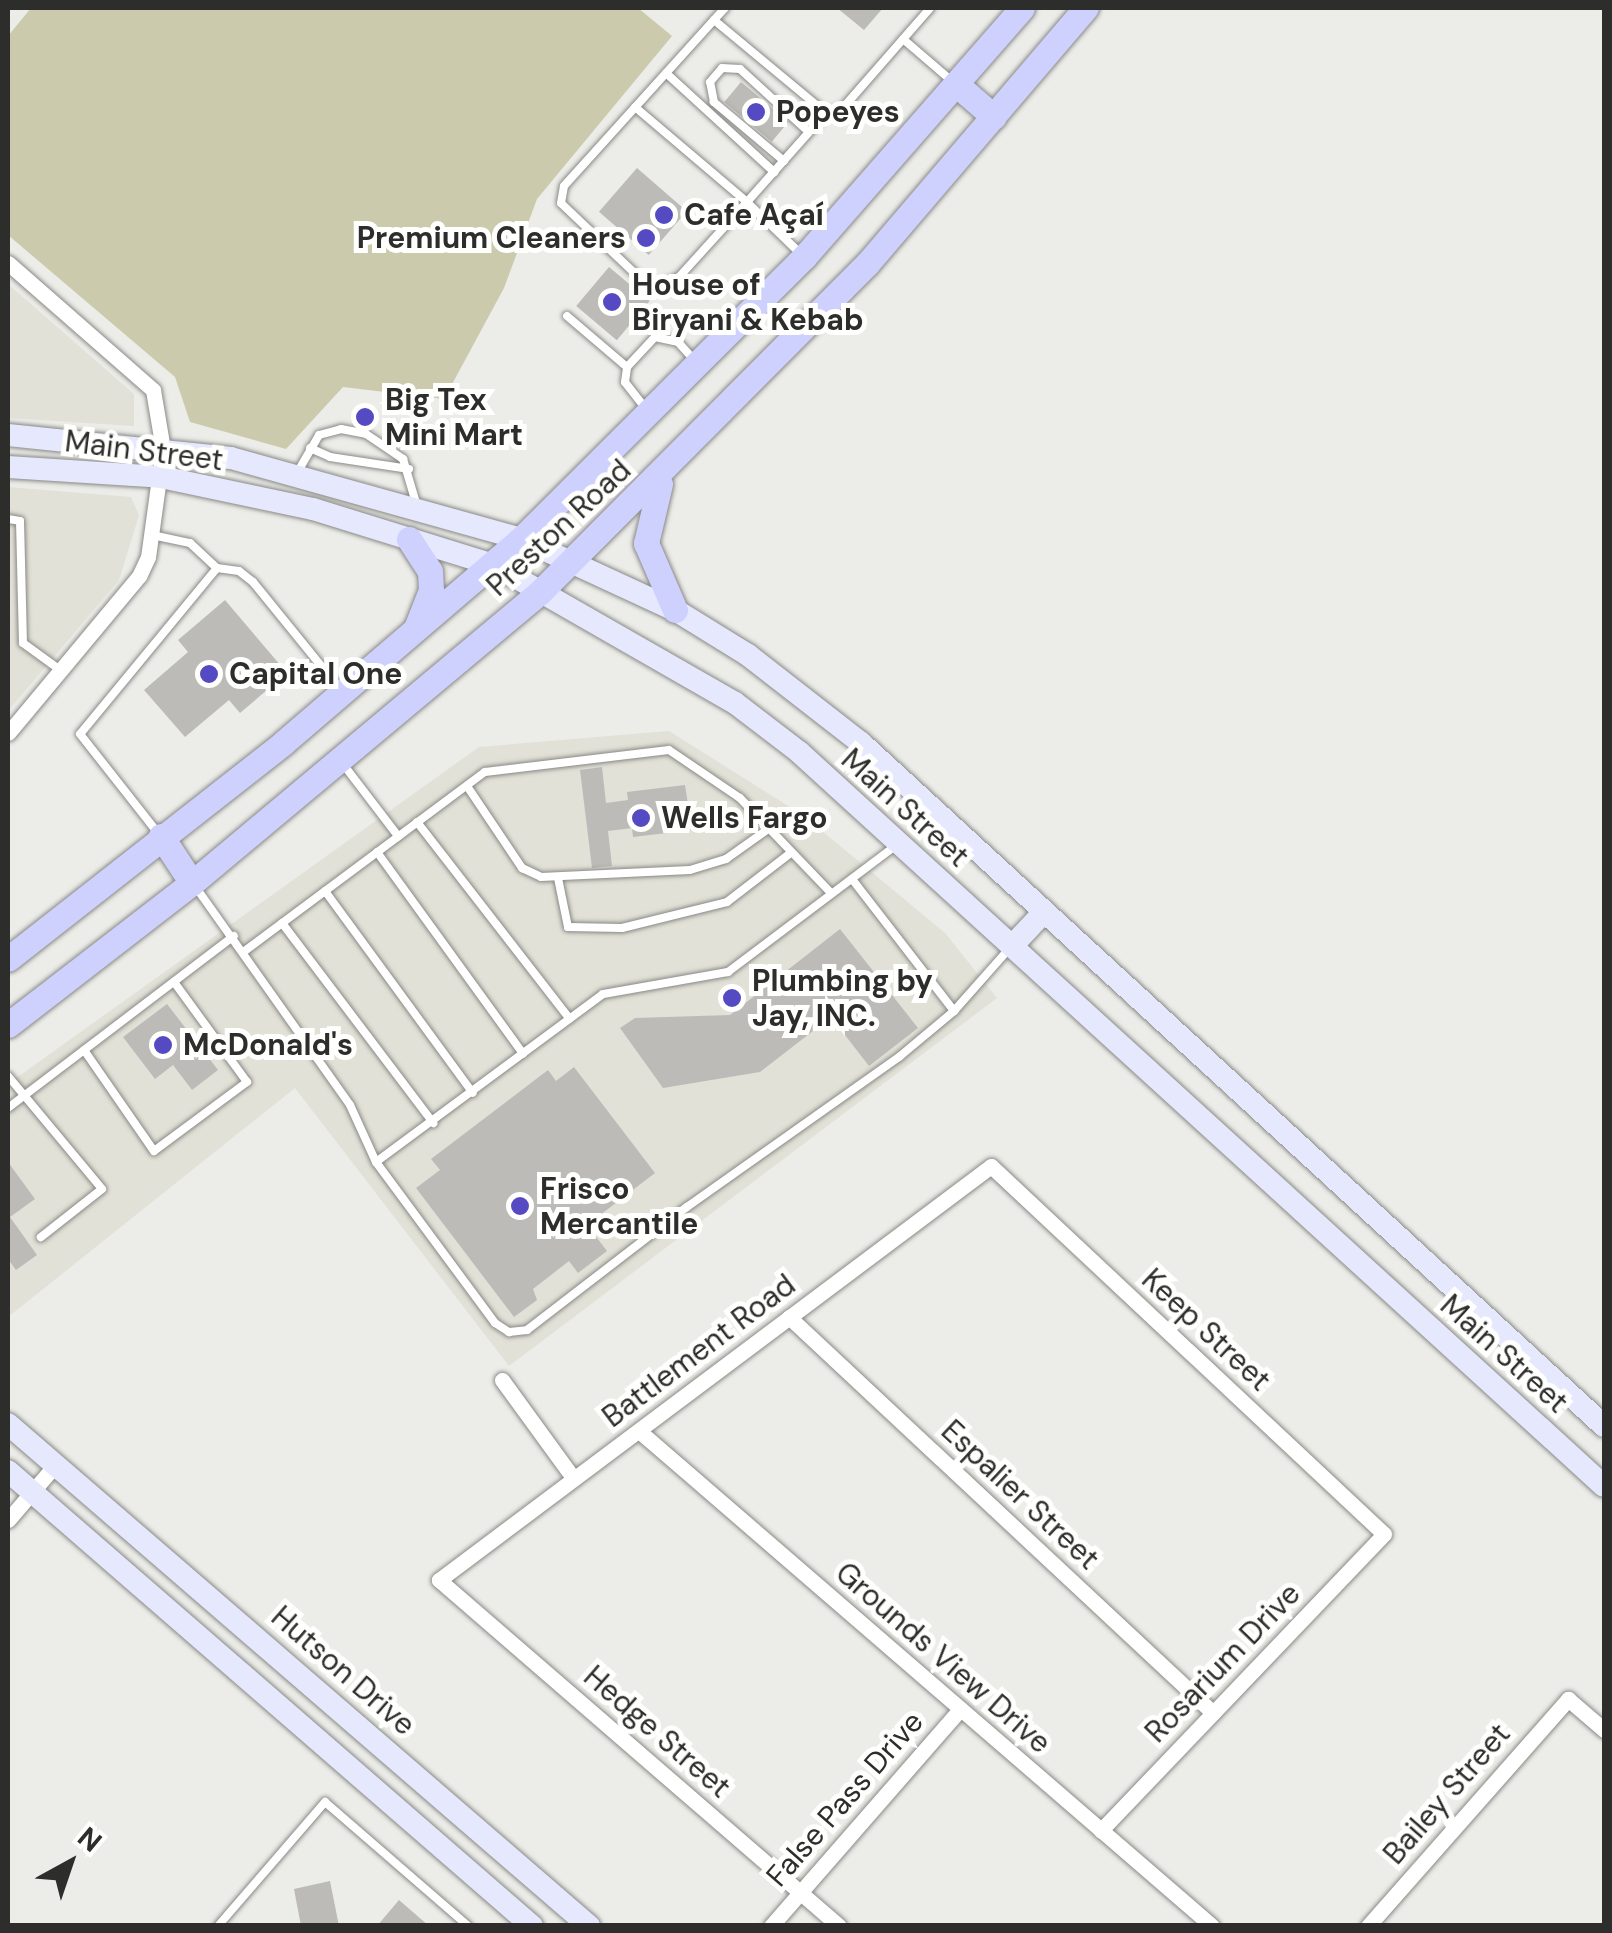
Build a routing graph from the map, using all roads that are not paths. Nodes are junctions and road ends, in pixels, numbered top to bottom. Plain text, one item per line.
1 (724, 8) edge
2 (930, 8) edge
3 (1022, 8) edge
4 (1086, 8) edge
5 (714, 20) junction
6 (903, 39) junction
7 (666, 73) junction
8 (956, 84) junction
9 (635, 107) junction
10 (826, 113) junction
11 (994, 117) junction
12 (809, 132) junction
13 (784, 161) junction
14 (774, 172) junction
15 (748, 202) junction
16 (804, 257) junction
17 (8, 263) edge
18 (567, 316) dead end
19 (698, 365) junction
20 (626, 367) junction
21 (650, 414) junction
22 (8, 436) edge
23 (310, 448) junction
24 (162, 449) junction
25 (8, 467) edge
26 (409, 469) junction
27 (295, 476) junction
28 (663, 476) junction
29 (161, 477) junction
30 (417, 508) junction
31 (8, 520) edge
32 (152, 536) junction
33 (409, 539) junction
34 (522, 539) junction
35 (572, 560) junction
36 (494, 565) junction
37 (217, 568) junction
38 (542, 591) junction
39 (675, 610) junction
40 (413, 633) junction
41 (60, 670) junction
42 (342, 693) junction
43 (8, 733) edge
44 (340, 760) junction
45 (468, 786) junction
46 (417, 822) junction
47 (767, 830) junction
48 (160, 836) junction
49 (398, 836) junction
50 (899, 842) junction
51 (377, 852) junction
52 (788, 855) junction
53 (558, 878) junction
54 (852, 879) junction
55 (192, 883) junction
56 (325, 891) junction
57 (831, 893) junction
58 (1044, 912) junction
59 (282, 923) junction
60 (234, 936) junction
61 (1012, 946) junction
62 (246, 950) junction
63 (8, 958) edge
64 (174, 982) junction
65 (954, 1010) junction
66 (570, 1019) junction
67 (8, 1025) edge
68 (84, 1050) junction
69 (523, 1054) junction
70 (8, 1076) edge
71 (474, 1092) junction
72 (22, 1096) junction
73 (8, 1108) edge
74 (434, 1123) junction
75 (376, 1162) junction
76 (992, 1166) joint
77 (41, 1237) dead end
78 (790, 1318) junction
79 (502, 1380) dead end
80 (8, 1424) edge
81 (1604, 1426) edge
82 (639, 1430) junction
83 (56, 1464) junction
84 (8, 1471) edge
85 (574, 1480) junction
86 (1604, 1486) edge
87 (32, 1492) junction
88 (8, 1520) edge
89 (1384, 1534) joint
90 (439, 1580) joint
91 (263, 1640) junction
92 (239, 1672) junction
93 (960, 1709) junction
94 (1213, 1713) junction
95 (1604, 1730) edge
96 (1102, 1830) junction
97 (800, 1892) junction
98 (218, 1926) edge
99 (468, 1926) edge
100 (532, 1926) edge
101 (589, 1926) edge
102 (771, 1926) edge
103 (839, 1926) edge
104 (1212, 1926) edge
105 (1368, 1926) edge

1 - 5 lane
2 - 6 lane
3 - 8 main road, Preston Road
4 - 11 main road, Preston Road
5 - 7 lane
5 - 10 lane
6 - 8 lane
6 - 10 lane
7 - 9 lane
7 - 14 lane
8 - 11 main road
8 - 16 main road, Preston Road
9 - 15 lane
9 - 15 lane
10 - 12 lane
11 - 28 main road, Preston Road
12 - 13 lane
12 - 13 lane
13 - 14 lane
14 - 15 lane
15 - 16 lane
16 - 19 main road, Preston Road
17 - 24 street
18 - 20 lane
19 - 20 lane
19 - 21 main road, Preston Road
20 - 21 lane
21 - 34 main road, Preston Road
22 - 24 main road, Main Street
23 - 26 lane
23 - 26 lane
23 - 27 lane
24 - 27 main road, Main Street
24 - 29 street
25 - 29 main road, Main Street
26 - 30 lane
27 - 30 main road, Main Street
28 - 35 main road, Preston Road
28 - 39 main road
29 - 32 street
29 - 33 main road, Main Street
30 - 34 main road, Main Street
31 - 41 lane
32 - 37 lane
32 - 41 street
33 - 36 main road, Main Street
33 - 40 main road
34 - 35 main road, Main Street
34 - 36 main road, Preston Road
35 - 38 main road, Preston Road
35 - 39 main road, Main Street
36 - 38 main road, Main Street
36 - 40 main road, Preston Road
37 - 42 lane
37 - 48 lane
38 - 44 main road, Preston Road
38 - 50 main road, Main Street
39 - 58 main road, Main Street
40 - 42 main road, Preston Road
41 - 43 street
42 - 48 main road, Preston Road
44 - 49 lane
44 - 55 main road, Preston Road
45 - 46 lane
45 - 47 lane
45 - 53 lane
46 - 49 lane
46 - 66 lane
47 - 52 lane
47 - 53 lane
48 - 55 main road
48 - 63 main road, Preston Road
49 - 51 lane
50 - 54 lane
50 - 61 main road, Main Street
51 - 56 lane
51 - 69 lane
52 - 53 lane
52 - 57 lane
54 - 57 lane
54 - 65 lane
55 - 60 lane
55 - 67 main road, Preston Road
56 - 59 lane
56 - 71 lane
57 - 66 lane
58 - 61 main road
58 - 81 main road, Main Street
59 - 62 lane
59 - 74 lane
60 - 62 lane
60 - 64 lane
61 - 65 lane
61 - 86 main road, Main Street
62 - 75 lane
64 - 68 lane
64 - 68 lane
65 - 75 lane
66 - 69 lane
68 - 72 lane
69 - 71 lane
70 - 72 lane
71 - 74 lane
72 - 73 lane
72 - 77 lane
74 - 75 lane
76 - 78 street, Battlement Road
76 - 89 street, Keep Street
78 - 82 street, Battlement Road
78 - 94 street, Espalier Street
79 - 85 street
80 - 83 main road, Hutson Drive
82 - 85 street, Battlement Road
82 - 93 street, Grounds View Drive
83 - 87 street
83 - 91 main road, Hutson Drive
84 - 87 main road
85 - 90 street, Battlement Road
87 - 88 street
87 - 92 main road
89 - 94 street, Rosarium Drive
90 - 97 street, Hedge Street
91 - 92 main road
91 - 101 main road, Hutson Drive
92 - 100 main road
93 - 96 street, Grounds View Drive
93 - 97 street, False Pass Drive
94 - 96 street, Rosarium Drive
95 - 105 street, Bailey Street
96 - 104 street, Grounds View Drive
97 - 102 street, False Pass Drive
97 - 103 street, Hedge Street
98 - 99 lane

